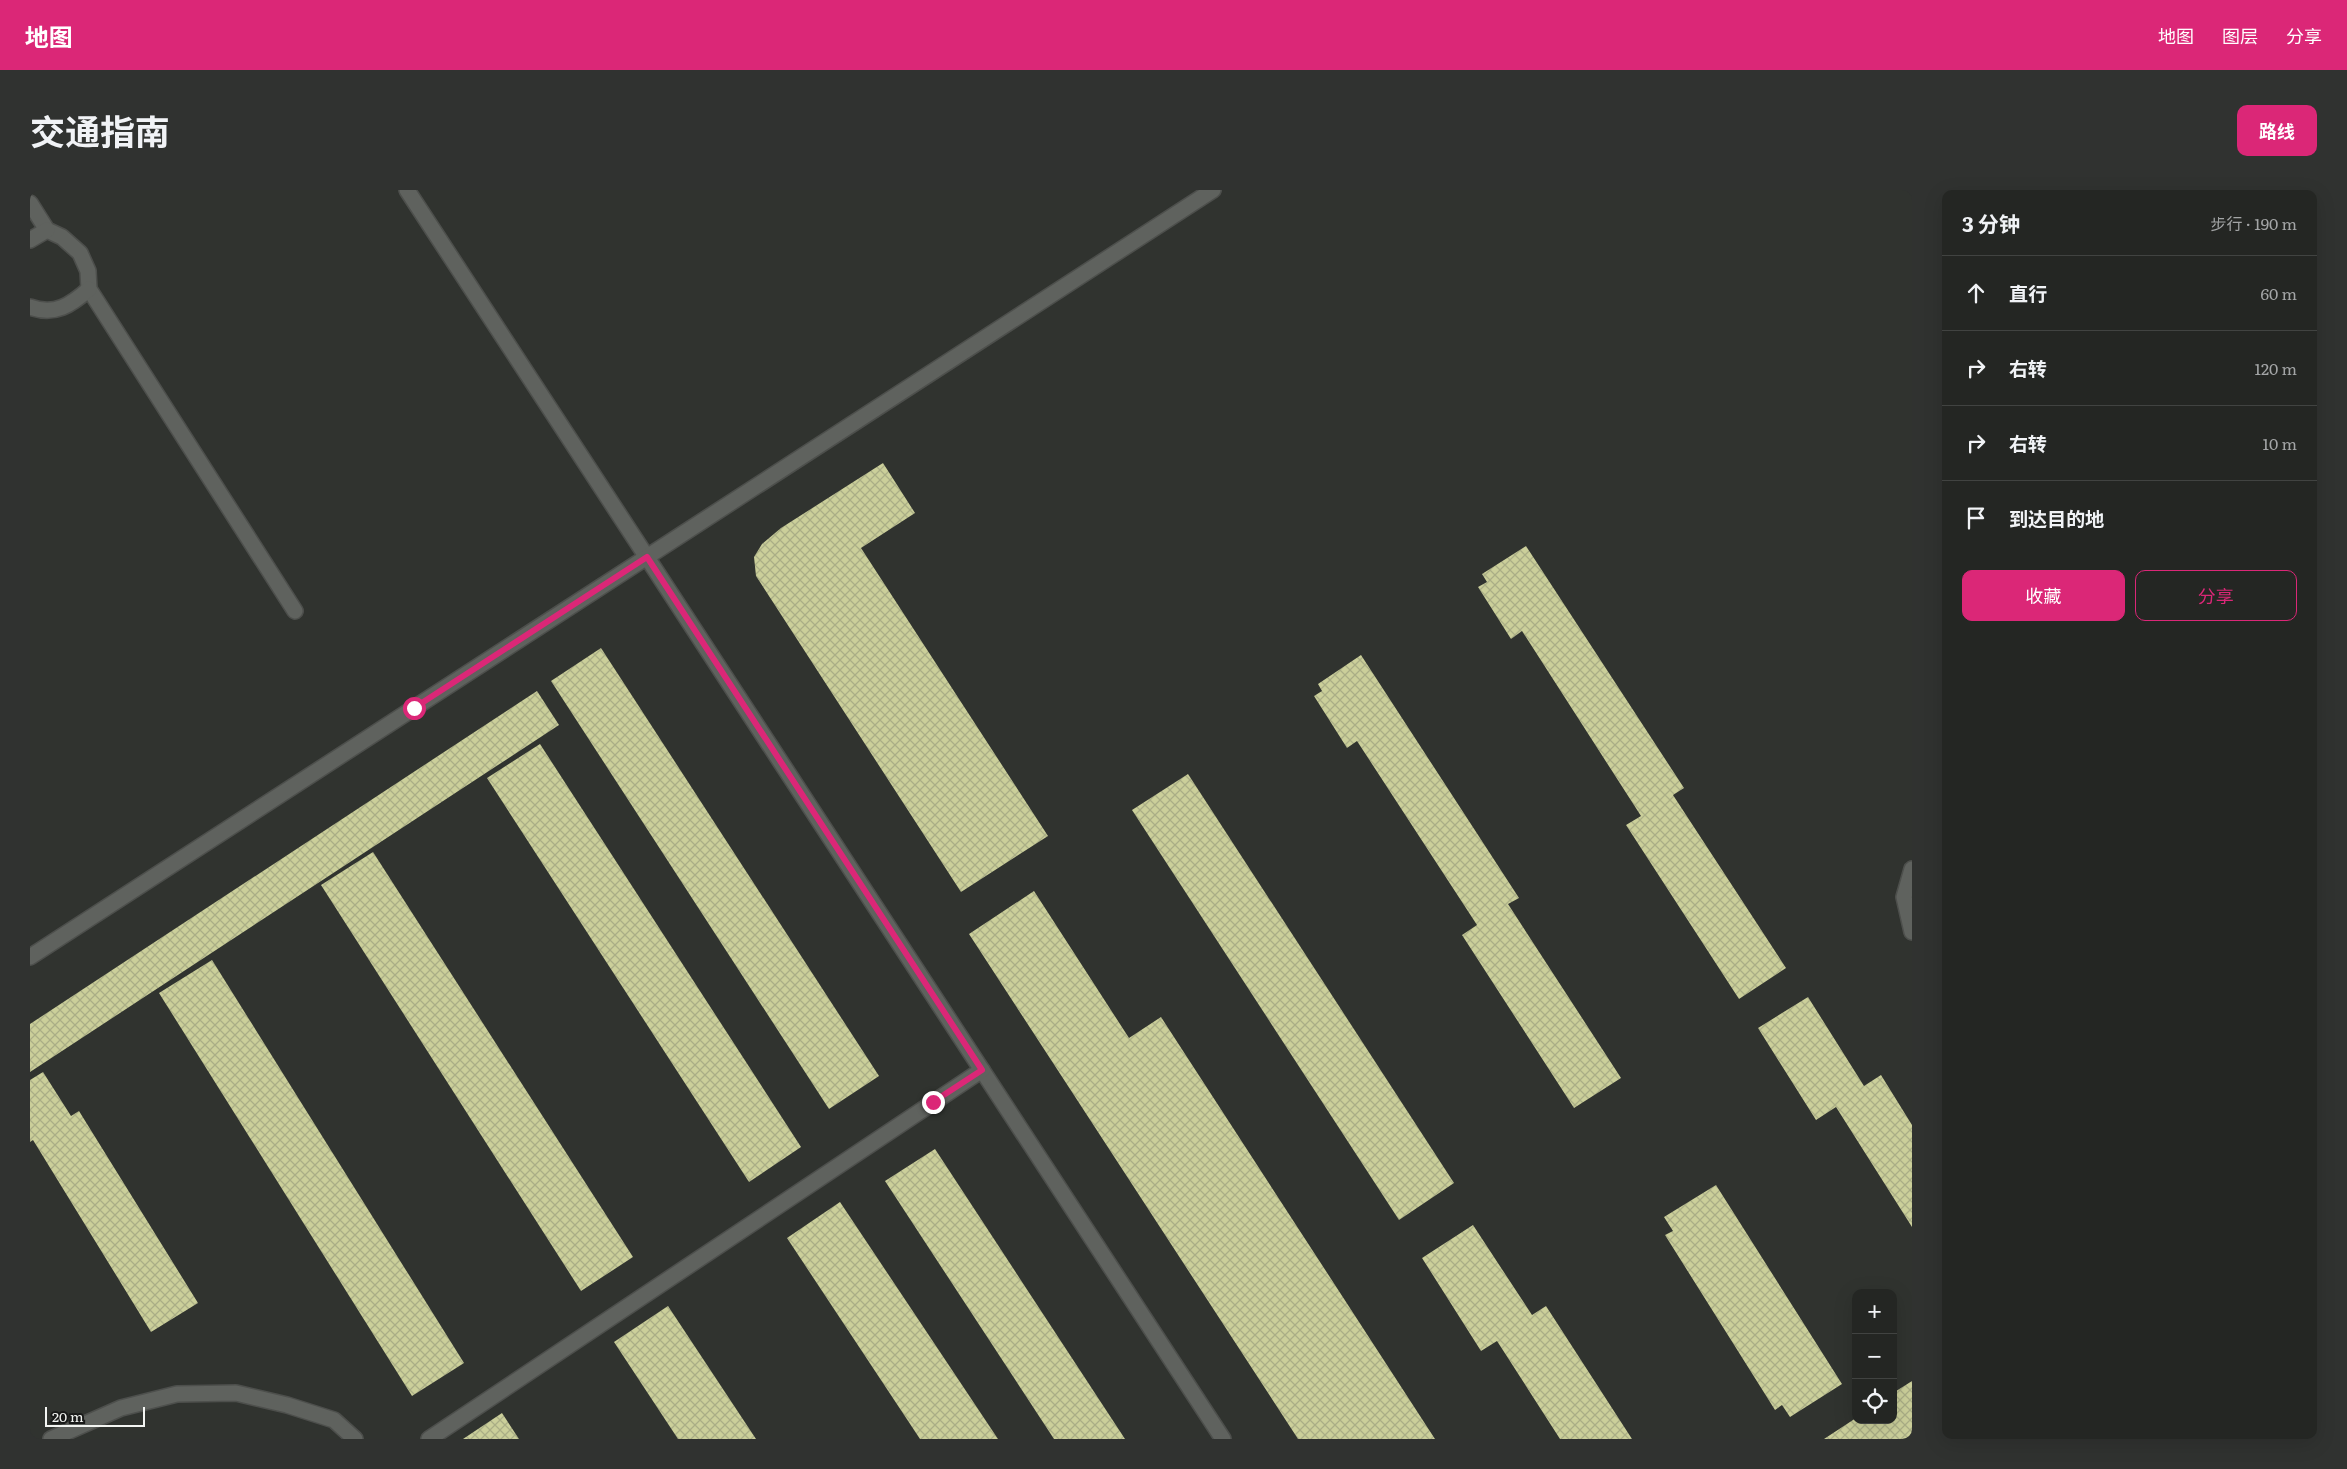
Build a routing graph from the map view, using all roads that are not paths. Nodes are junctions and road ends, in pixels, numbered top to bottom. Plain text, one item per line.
1 (407, 190) edge
2 (1213, 190) edge
3 (30, 203) edge
4 (47, 230) junction
5 (30, 240) edge
6 (89, 289) junction
7 (30, 307) edge
8 (647, 557) junction
9 (295, 611) dead end
10 (1912, 869) edge
11 (1912, 932) edge
12 (30, 957) edge
13 (982, 1070) junction
14 (51, 1439) edge
15 (355, 1439) edge
16 (429, 1439) edge
17 (1222, 1439) edge

1 - 8 street
2 - 8 street
3 - 4 street
4 - 5 street
4 - 6 street
6 - 7 street
6 - 9 street
8 - 12 street
8 - 13 street
10 - 11 street
13 - 16 street
13 - 17 street
14 - 15 street

